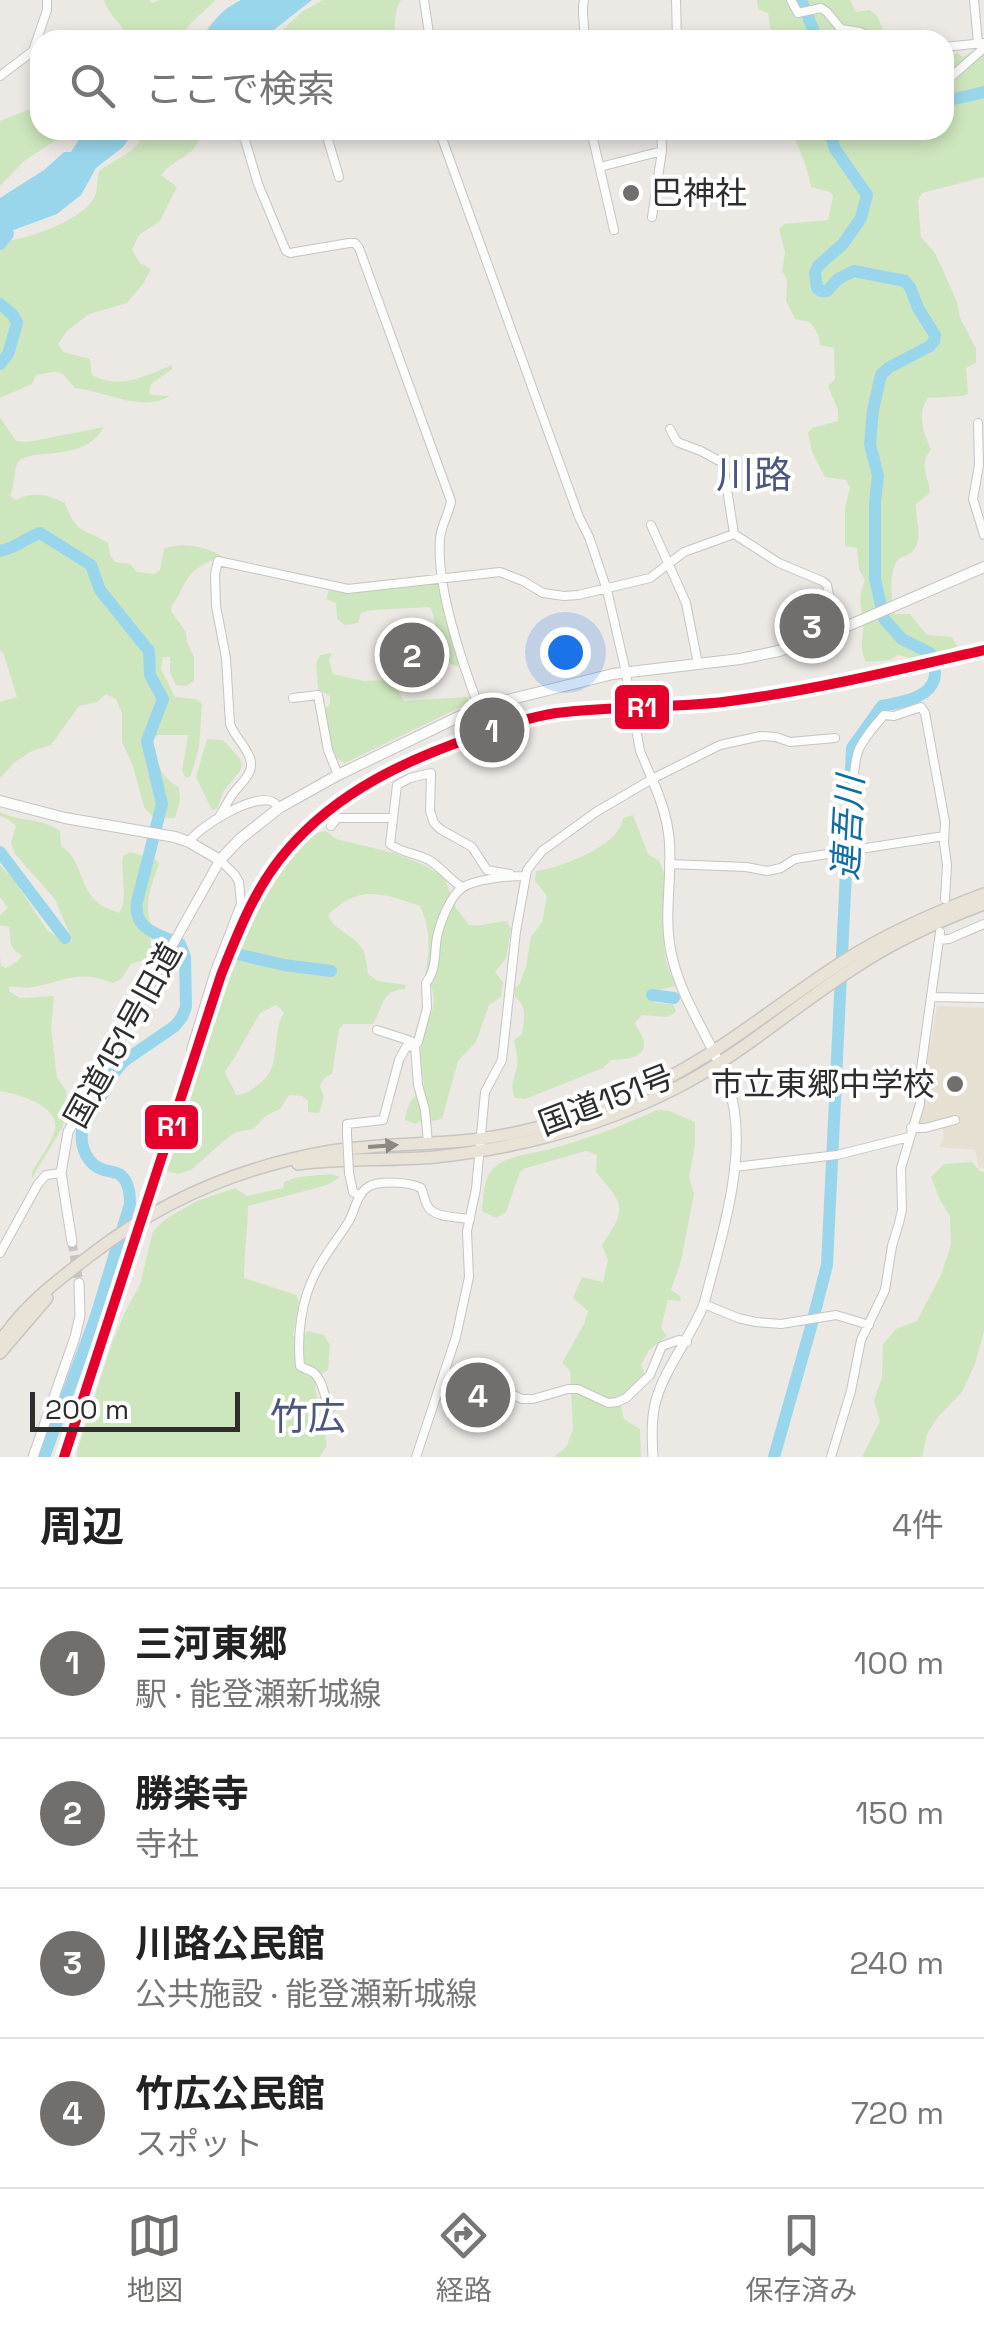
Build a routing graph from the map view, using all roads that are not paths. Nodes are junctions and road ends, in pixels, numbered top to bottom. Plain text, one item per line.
1 (48, 0) edge
2 (424, 0) edge
3 (584, 0) edge
4 (676, 0) edge
5 (791, 0) edge
6 (974, 0) edge
7 (40, 30) edge
8 (428, 30) edge
9 (583, 30) edge
10 (676, 30) edge
11 (850, 30) edge
12 (982, 45) edge
13 (954, 46) edge
14 (30, 52) edge
15 (954, 72) edge
16 (0, 76) edge
17 (245, 140) edge
18 (328, 140) edge
19 (444, 140) edge
20 (593, 140) edge
21 (661, 140) edge
22 (662, 151) junction
23 (600, 167) junction
24 (339, 177) dead end
25 (652, 217) dead end
26 (614, 230) dead end
27 (978, 423) dead end
28 (670, 429) dead end
29 (981, 471) edge
30 (650, 525) dead end
31 (734, 534) junction
32 (984, 535) edge
33 (669, 566) junction
34 (984, 566) edge
35 (443, 578) junction
36 (607, 590) junction
37 (836, 631) junction
38 (698, 664) junction
39 (624, 672) junction
40 (293, 698) dead end
41 (479, 708) junction
42 (835, 738) dead end
43 (338, 776) junction
44 (652, 778) junction
45 (0, 802) edge
46 (279, 808) junction
47 (220, 817) junction
48 (392, 818) junction
49 (331, 826) dead end
50 (944, 836) junction
51 (189, 842) junction
52 (853, 850) junction
53 (220, 860) junction
54 (669, 864) junction
55 (520, 876) junction
56 (462, 887) junction
57 (984, 894) edge
58 (945, 899) dead end
59 (984, 904) edge
60 (984, 924) edge
61 (850, 964) junction
62 (932, 997) junction
63 (984, 998) edge
64 (377, 1030) dead end
65 (415, 1046) junction
66 (192, 1050) dead end
67 (717, 1059) junction
68 (955, 1120) dead end
69 (910, 1133) junction
70 (428, 1143) junction
71 (479, 1145) junction
72 (736, 1166) junction
73 (61, 1173) junction
74 (188, 1196) junction
75 (360, 1196) junction
76 (470, 1219) junction
77 (72, 1242) tunnel mouth
78 (101, 1247) junction
79 (0, 1253) edge
80 (79, 1283) tunnel mouth
81 (704, 1304) junction
82 (868, 1325) junction
83 (0, 1342) edge
84 (686, 1342) junction
85 (0, 1352) edge
86 (444, 1372) junction
87 (331, 1408) dead end
88 (33, 1457) edge
89 (416, 1457) edge
90 (653, 1457) edge
91 (831, 1457) edge

1 - 7 street
2 - 8 street
3 - 9 street
4 - 10 street
5 - 11 street
6 - 12 street
12 - 13 street
12 - 15 street
14 - 16 street
17 - 35 street
18 - 24 street
19 - 36 street
20 - 23 street
21 - 22 street
22 - 23 street
22 - 25 street
23 - 26 street
27 - 29 street
28 - 31 street
29 - 32 street
30 - 33 street
31 - 33 street
31 - 37 street
33 - 36 street
33 - 38 street
34 - 37 main road
35 - 36 street
35 - 41 street
35 - 47 street
36 - 39 street
37 - 38 main road
38 - 39 main road
39 - 41 main road
39 - 44 street
40 - 43 street
41 - 43 main road
42 - 44 street
43 - 46 main road
44 - 54 street
44 - 55 street
45 - 51 main road
46 - 47 street
46 - 53 main road
47 - 51 street
48 - 49 street
48 - 55 street
48 - 56 street
50 - 52 street
50 - 52 street
50 - 58 street
51 - 53 main road
52 - 54 street
53 - 66 street
53 - 73 street, 国道151号旧道
54 - 67 street
55 - 56 street
55 - 71 street
56 - 65 street
57 - 61 highway, 国道151号
59 - 61 highway, 国道151号
60 - 62 street
61 - 67 highway, 国道151号
62 - 63 street
62 - 69 street
64 - 65 street
65 - 70 street
65 - 75 street, bridge
67 - 71 highway, 国道151号
67 - 72 street
68 - 69 street
69 - 72 street
69 - 82 street
70 - 71 highway, 国道151号
74 -> 70 highway, 国道151号
71 - 74 highway, 国道151号
71 - 76 street
72 - 81 street
73 - 77 street
73 - 79 street, 国道151号旧道
74 - 78 highway, 国道151号
75 - 76 street
75 - 87 street
76 - 86 street
78 - 83 highway, 国道151号
78 - 85 highway, 国道151号
80 - 88 street
81 - 82 street
81 - 84 street
82 - 91 street
84 - 86 street
84 - 90 street
86 - 89 street

